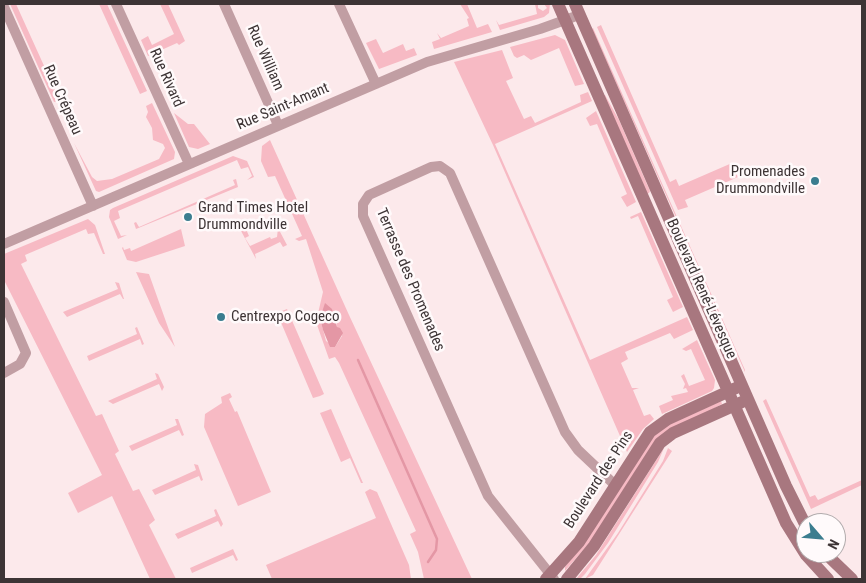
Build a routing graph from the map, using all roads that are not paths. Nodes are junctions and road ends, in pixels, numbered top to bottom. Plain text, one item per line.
1 (116, 4) edge
2 (224, 4) edge
3 (339, 4) edge
4 (558, 4) edge
5 (4, 7) edge
6 (577, 10) edge
7 (565, 21) junction
8 (376, 84) junction
9 (278, 125) junction
10 (189, 164) junction
11 (93, 206) junction
12 (4, 244) edge
13 (4, 302) edge
14 (4, 373) edge
15 (743, 386) junction
16 (728, 392) junction
17 (748, 398) junction
18 (734, 405) junction
19 (615, 485) junction
20 (800, 513) edge
21 (835, 563) edge
22 (550, 578) edge
23 (567, 579) edge
24 (828, 579) edge
25 (852, 579) edge

1 - 10 street, Rue Rivard
2 - 9 street, Rue William
3 - 8 street
4 - 7 main road, Boulevard René-Lévesque
5 - 11 street, Rue Crépeau
6 - 7 street, Rue Saint-Amant
6 - 15 main road, Boulevard René-Lévesque
7 - 8 street, Rue Saint-Amant
7 - 16 main road, Boulevard René-Lévesque
8 - 9 street, Rue Saint-Amant
9 - 10 street, Rue Saint-Amant
10 - 11 street, Rue Saint-Amant
11 - 12 street, Rue Saint-Amant
13 - 14 street
15 - 16 main road, Boulevard des Pins
15 - 17 main road, Boulevard René-Lévesque
16 - 18 main road, Boulevard René-Lévesque
16 - 19 main road, Boulevard des Pins
17 - 18 main road, Boulevard des Pins
17 - 20 main road, Boulevard René-Lévesque
18 - 23 main road, Boulevard des Pins
18 - 24 main road, Boulevard René-Lévesque
19 - 22 main road, Boulevard des Pins
19 - 22 street, Terrasse des Promenades
21 - 25 main road

